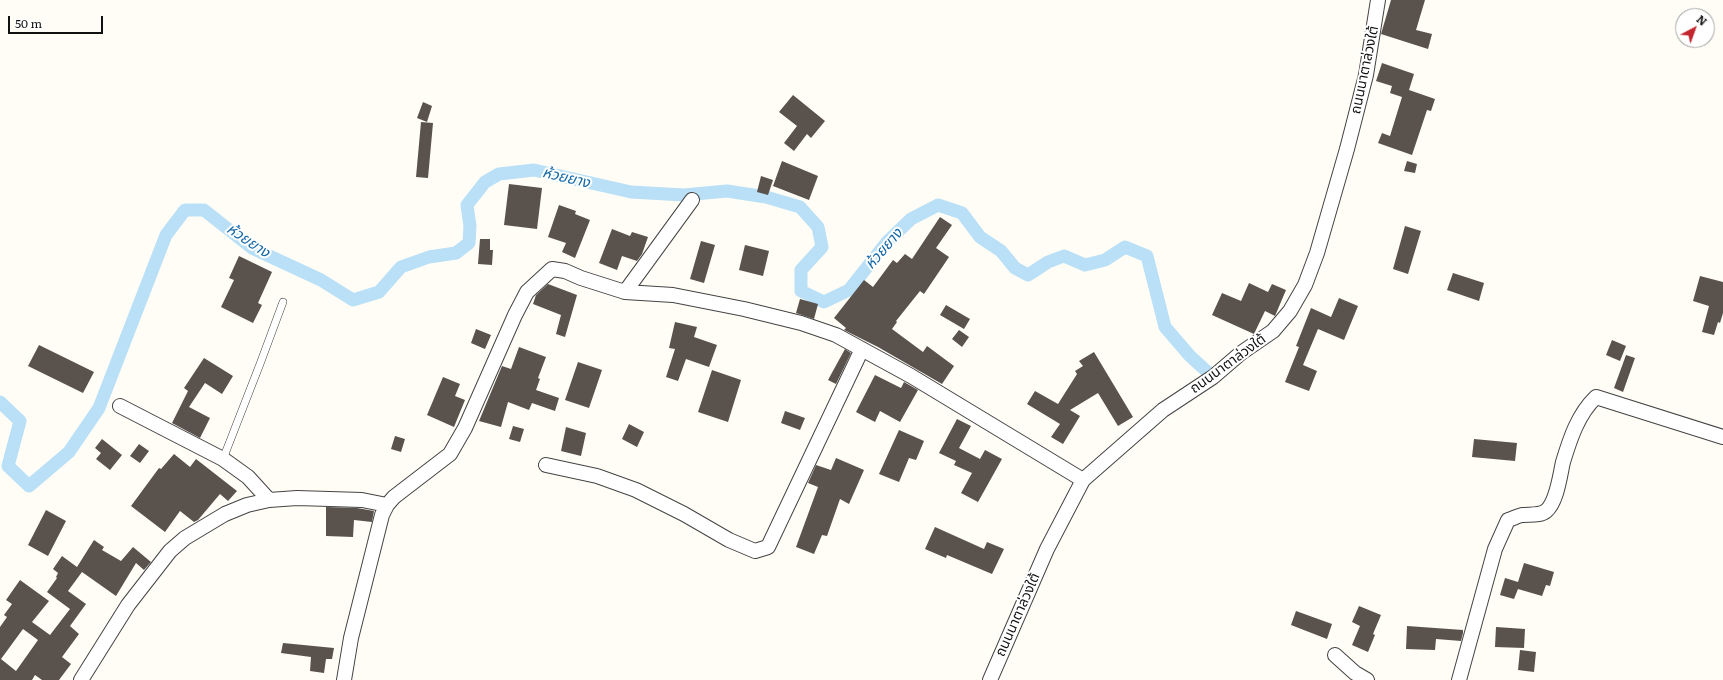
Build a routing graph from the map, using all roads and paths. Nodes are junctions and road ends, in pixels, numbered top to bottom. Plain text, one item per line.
1 (1378, 0) edge
2 (692, 200) dead end
3 (625, 292) junction
4 (283, 302) dead end
5 (862, 349) junction
6 (120, 406) dead end
7 (1723, 437) edge
8 (222, 459) junction
9 (546, 465) dead end
10 (1083, 480) junction
11 (269, 500) junction
12 (387, 505) junction
13 (1335, 655) dead end
14 (1456, 679) edge
15 (81, 680) edge
16 (344, 680) edge
17 (990, 680) edge
18 (1367, 680) edge

1 - 10 street, ถนนนาตาล่วงใต้
2 - 3 street
3 - 5 street
3 - 12 street
4 - 8 lane
5 - 9 street
5 - 10 street
6 - 8 street
7 - 14 street
8 - 11 street
10 - 17 street, ถนนนาตาล่วงใต้
11 - 12 street
11 - 15 street
12 - 16 street
13 - 18 street

